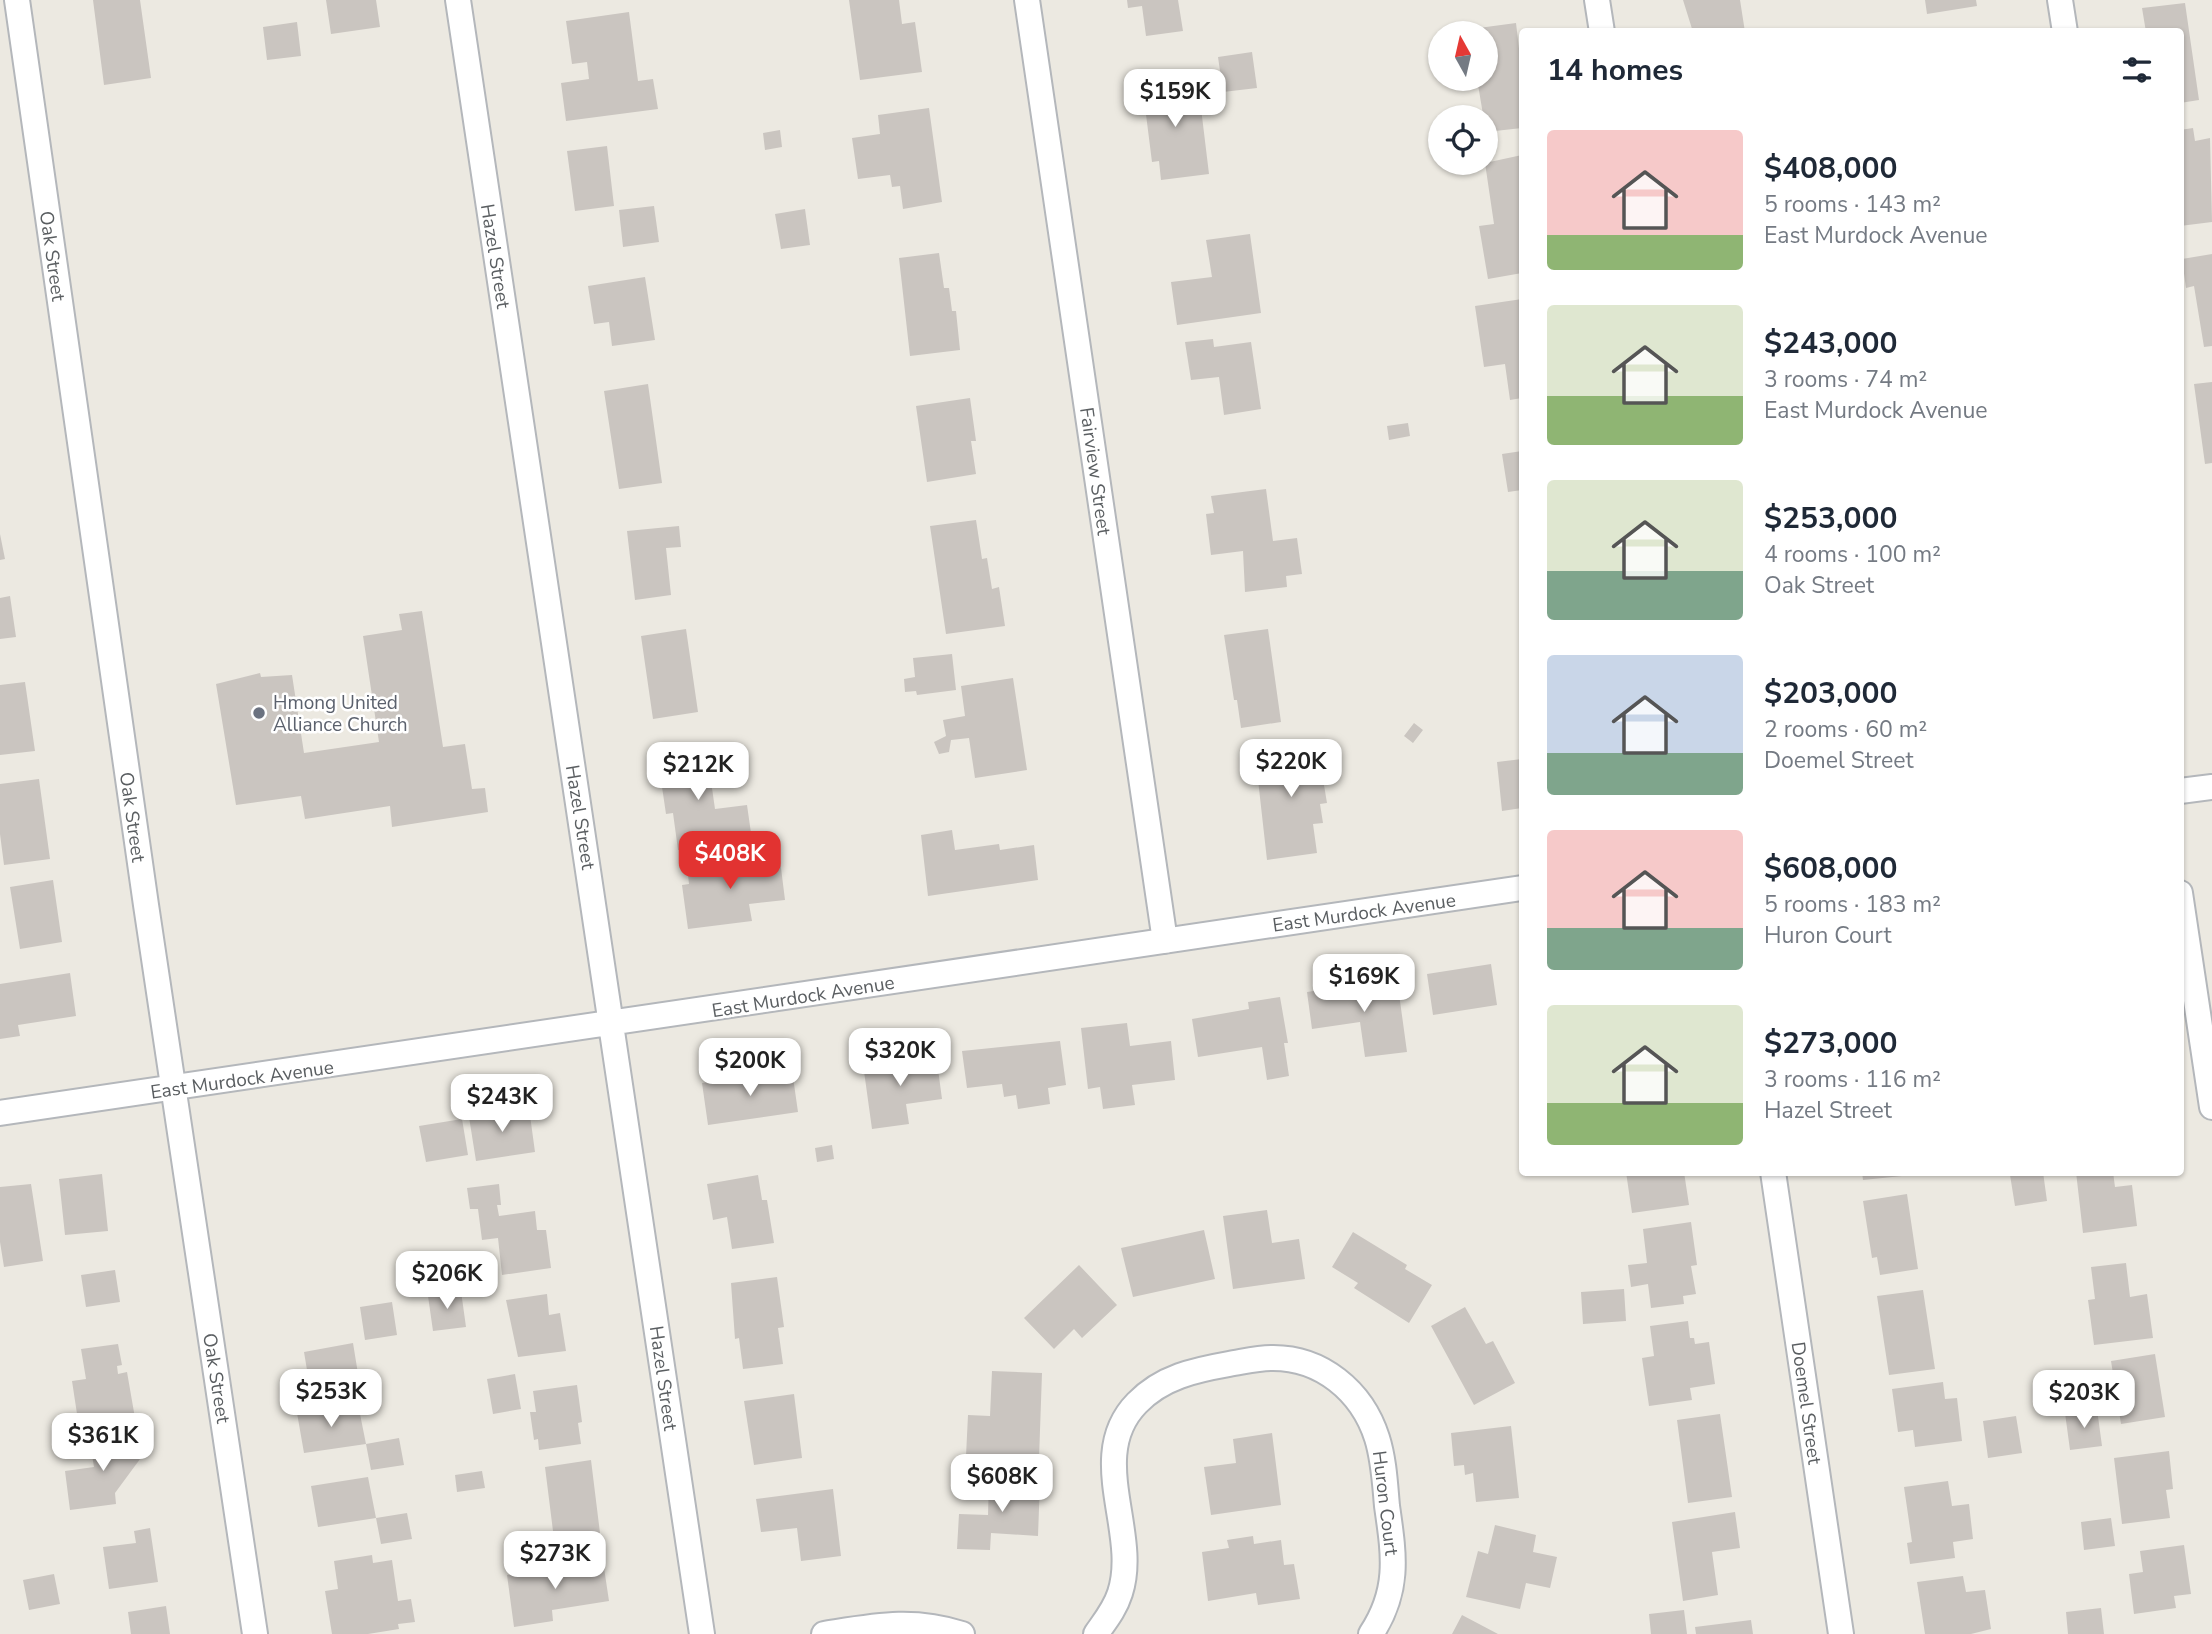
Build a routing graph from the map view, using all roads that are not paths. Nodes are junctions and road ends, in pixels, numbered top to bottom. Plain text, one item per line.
1 (17, 0) edge
2 (458, 0) edge
3 (1027, 0) edge
4 (1597, 0) edge
5 (2060, 0) edge
6 (1601, 28) edge
7 (2064, 28) edge
8 (2212, 787) edge
9 (2184, 791) edge
10 (1519, 888) edge
11 (2184, 920) edge
12 (1165, 942) junction
13 (612, 1025) junction
14 (173, 1090) junction
15 (2212, 1107) edge
16 (0, 1113) edge
17 (1774, 1176) edge
18 (255, 1634) edge
19 (702, 1634) edge
20 (824, 1634) edge
21 (962, 1634) edge
22 (1096, 1634) edge
23 (1371, 1634) edge
24 (1841, 1634) edge

1 - 14 street, Oak Street
2 - 13 street, Hazel Street
3 - 12 street, Fairview Street
4 - 6 street
5 - 7 street
8 - 9 street
10 - 12 street, East Murdock Avenue
11 - 15 street
12 - 13 street, East Murdock Avenue
13 - 14 street, East Murdock Avenue
13 - 19 street, Hazel Street
14 - 16 street, East Murdock Avenue
14 - 18 street, Oak Street
17 - 24 street, Doemel Street
20 - 21 street
22 - 23 street, Huron Court

